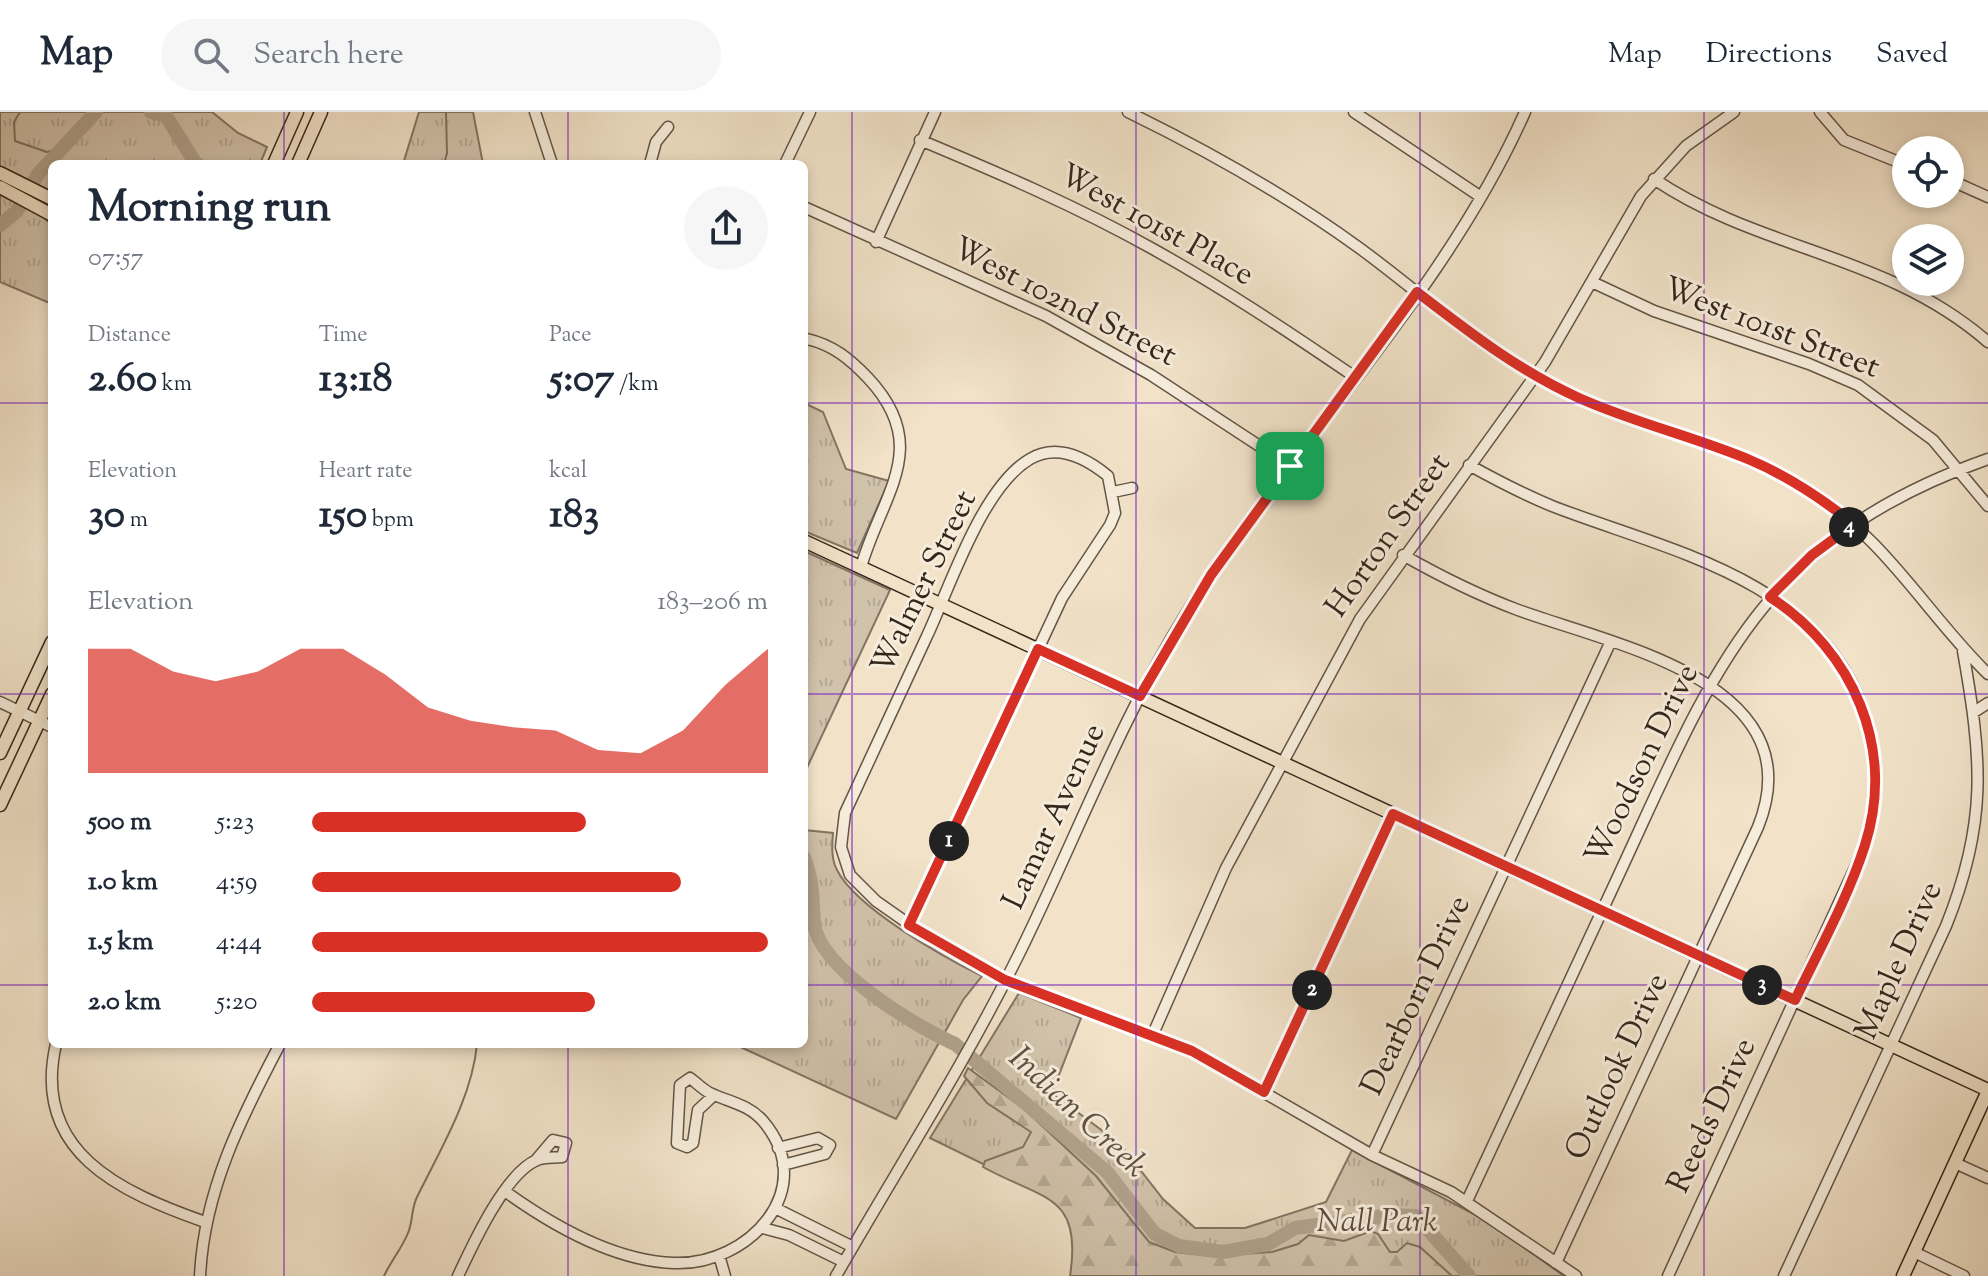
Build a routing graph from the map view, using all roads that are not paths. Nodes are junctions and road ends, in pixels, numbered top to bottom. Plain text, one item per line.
1 (297, 112) edge
2 (321, 112) edge
3 (535, 112) edge
4 (810, 112) edge
5 (935, 112) edge
6 (1128, 112) edge
7 (1354, 112) edge
8 (1525, 112) edge
9 (1734, 112) edge
10 (1820, 112) edge
11 (668, 127) dead end
12 (920, 140) junction
13 (1892, 159) edge
14 (276, 160) edge
15 (300, 160) edge
16 (551, 160) edge
17 (651, 160) edge
18 (787, 160) edge
19 (0, 173) edge
20 (1654, 179) junction
21 (1964, 186) edge
22 (0, 187) edge
23 (1481, 197) junction
24 (1988, 197) edge
25 (48, 204) edge
26 (48, 204) edge
27 (808, 209) edge
28 (876, 242) junction
29 (1592, 282) junction
30 (1417, 292) junction
31 (808, 339) edge
32 (1988, 342) edge
33 (1535, 376) junction
34 (1355, 377) junction
35 (1988, 459) edge
36 (1469, 465) junction
37 (1290, 466) junction
38 (1960, 469) junction
39 (1132, 488) dead end
40 (1113, 492) junction
41 (1988, 506) edge
42 (1854, 524) junction
43 (808, 543) edge
44 (1403, 555) junction
45 (861, 567) junction
46 (1770, 597) junction
47 (942, 604) junction
48 (1611, 641) junction
49 (1038, 649) junction
50 (1963, 649) junction
51 (48, 651) edge
52 (1988, 674) edge
53 (1708, 685) junction
54 (1140, 696) junction
55 (0, 702) edge
56 (48, 702) edge
57 (1988, 703) edge
58 (20, 711) junction
59 (1974, 712) junction
60 (39, 721) junction
61 (48, 725) edge
62 (0, 753) edge
63 (1282, 762) junction
64 (0, 805) edge
65 (1393, 814) junction
66 (1506, 866) junction
67 (1602, 911) junction
68 (909, 925) junction
69 (1699, 955) junction
70 (1005, 980) junction
71 (1795, 1000) junction
72 (1153, 1034) junction
73 (1891, 1045) junction
74 (55, 1048) edge
75 (278, 1048) edge
76 (1988, 1090) edge
77 (1264, 1092) junction
78 (714, 1095) junction
79 (778, 1148) junction
80 (1372, 1155) junction
81 (536, 1160) dead end
82 (1955, 1163) junction
83 (783, 1165) junction
84 (1988, 1178) edge
85 (506, 1192) junction
86 (1467, 1201) junction
87 (775, 1208) junction
88 (205, 1222) junction
89 (763, 1228) junction
90 (853, 1247) junction
91 (1914, 1252) junction
92 (719, 1255) junction
93 (844, 1262) junction
94 (1556, 1263) junction
95 (200, 1276) edge
96 (458, 1276) edge
97 (725, 1276) edge
98 (836, 1276) edge
99 (1576, 1276) edge
100 (1668, 1276) edge
101 (1784, 1276) edge
102 (1903, 1276) edge
103 (1964, 1276) edge

1 - 14 main road
2 - 15 main road
3 - 16 street
4 - 18 street
5 - 12 street
6 - 30 street
7 - 23 street
8 - 23 street, Lamar Avenue
9 - 20 street, Horton Street
10 - 13 street
11 - 17 street
12 - 28 street
12 - 34 street, West 101st Place
19 - 25 main road
20 - 29 street, Horton Street
20 - 32 street
21 - 24 street
22 - 26 main road
23 - 30 street, Lamar Avenue
27 - 28 street, West 102nd Street
28 - 37 street, West 102nd Street
29 - 33 street, Horton Street
29 - 38 street, West 101st Street
30 - 33 street
30 - 34 street, Lamar Avenue
31 - 45 street
33 - 36 street, Horton Street
33 - 42 street
34 - 37 street, Lamar Avenue
35 - 38 street, Woodson Drive
36 - 44 street, Horton Street
36 - 46 street
37 - 54 street, Lamar Avenue
38 - 41 street, West 101st Street
38 - 42 street, Woodson Drive
39 - 40 street
40 - 47 street, Walmer Street
40 - 49 street
42 - 46 street, Woodson Drive
42 - 50 street
43 - 45 main road
44 - 48 street
44 - 63 street, Horton Street
45 - 47 main road
46 - 53 street, Woodson Drive
46 - 71 street, Reeds Drive
47 - 49 main road
47 - 68 street, Walmer Street
48 - 53 street
48 - 66 street, Dearborn Drive
49 - 54 main road
49 - 68 street
50 - 52 street
50 - 59 street, Maple Drive
51 - 58 main road
53 - 67 street, Woodson Drive
53 - 69 street, Outlook Drive
54 - 63 main road
54 - 70 street, Lamar Avenue
55 - 58 street
56 - 60 main road
57 - 59 street
58 - 60 street
58 - 62 main road
59 - 73 street, Maple Drive
60 - 61 street
60 - 64 main road
63 - 65 main road
63 - 72 street, Horton Street
65 - 66 main road
65 - 77 street
66 - 67 main road
66 - 80 street, Dearborn Drive
67 - 69 main road
67 - 86 street, Woodson Drive
68 - 70 street
69 - 71 main road
69 - 94 street, Outlook Drive
70 - 72 street
70 - 90 street, Lamar Avenue
71 - 73 main road
71 - 100 street, Reeds Drive
72 - 77 street
73 - 76 main road
73 - 101 street, Maple Drive
74 - 88 street
75 - 88 street
76 - 82 main road
77 - 80 street
78 - 78 street
78 - 79 street
79 - 83 street
79 - 83 street
80 - 86 street
81 - 85 street
82 - 84 street
82 - 91 main road
83 - 87 street
85 - 92 street
85 - 96 street
86 - 94 street
87 - 89 street
87 - 90 street
88 - 95 street
89 - 92 street
89 - 93 street
90 - 93 street, Lamar Avenue
91 - 102 main road
91 - 103 street
92 - 97 street
93 - 98 street, Lamar Avenue
94 - 99 street

